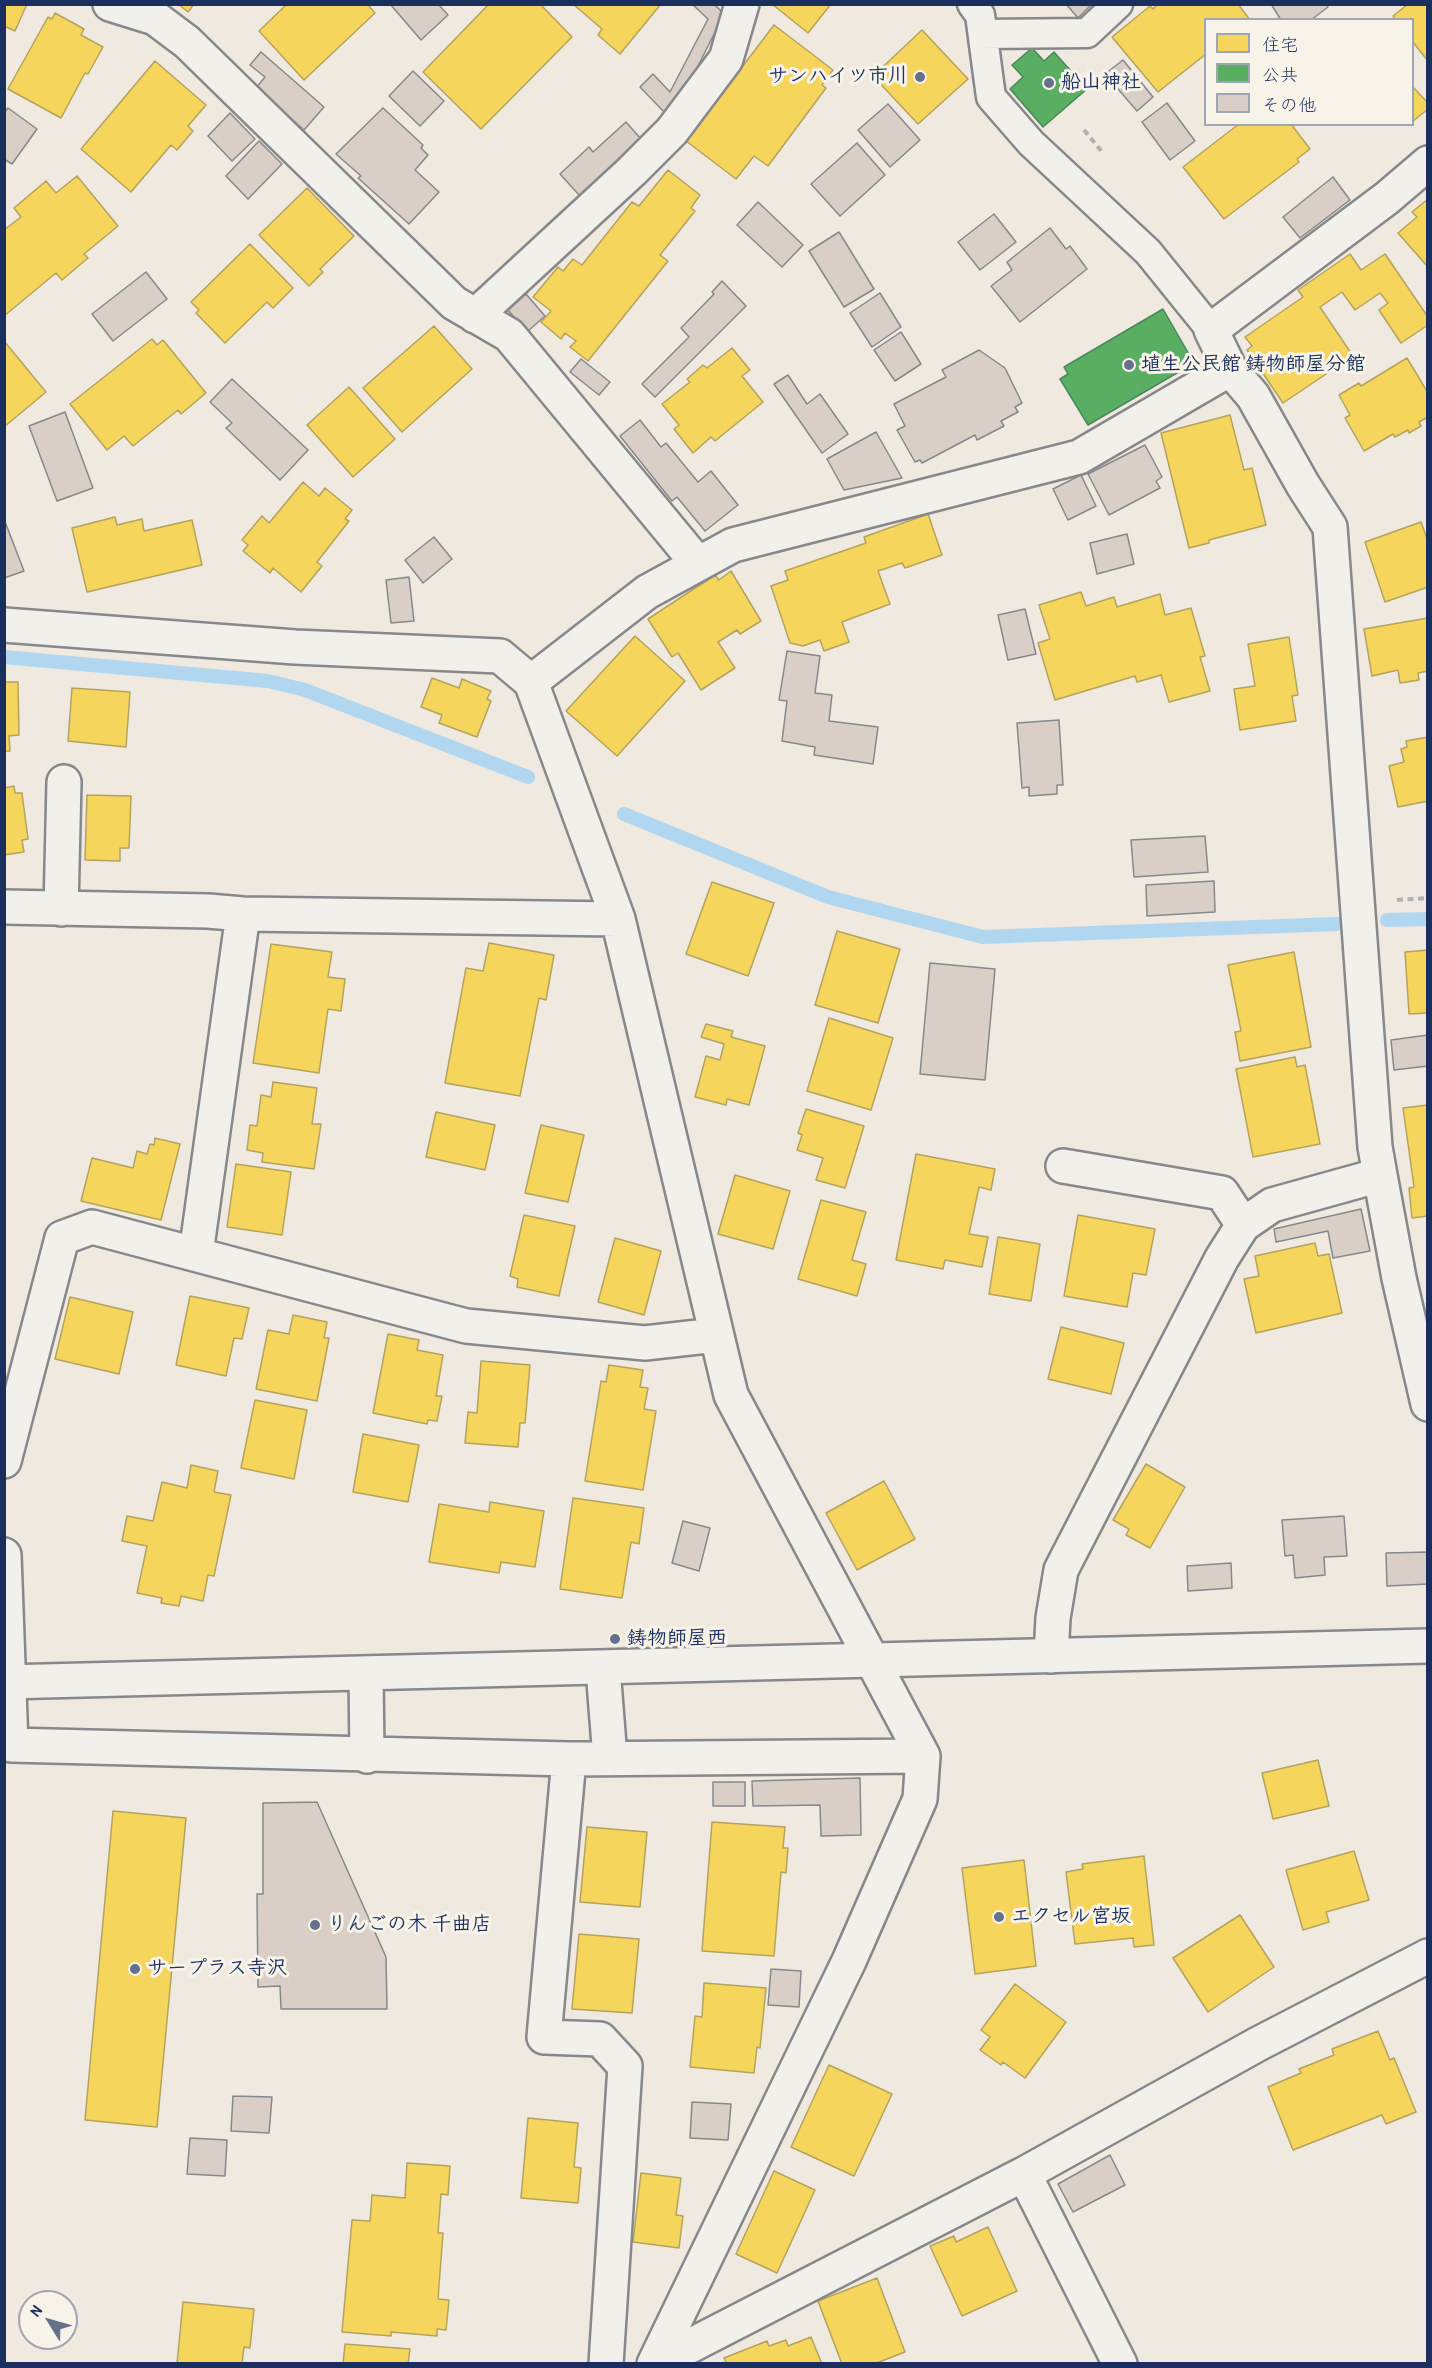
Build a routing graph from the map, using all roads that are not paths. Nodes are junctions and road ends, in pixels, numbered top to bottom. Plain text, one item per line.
1 (110, 4) edge
2 (742, 4) edge
3 (972, 4) edge
4 (1118, 4) edge
5 (983, 34) junction
6 (1428, 163) edge
7 (476, 316) junction
8 (1211, 330) junction
9 (1230, 369) junction
10 (698, 564) junction
11 (4, 625) edge
12 (531, 681) junction
13 (64, 782) dead end
14 (4, 907) edge
15 (61, 909) junction
16 (243, 914) junction
17 (618, 919) junction
18 (1063, 1166) dead end
19 (1380, 1175) junction
20 (1243, 1225) junction
21 (196, 1254) junction
22 (716, 1335) junction
23 (1428, 1404) edge
24 (4, 1461) edge
25 (4, 1556) edge
26 (1428, 1647) edge
27 (1052, 1656) junction
28 (872, 1661) junction
29 (603, 1669) junction
30 (366, 1674) junction
31 (7, 1682) edge
32 (367, 1756) junction
33 (923, 1756) junction
34 (610, 1758) junction
35 (569, 1759) junction
36 (1428, 1956) edge
37 (1024, 2174) junction
38 (606, 2364) edge
39 (655, 2364) edge
40 (1120, 2364) edge

1 - 7 street
2 - 7 street
3 - 5 lane
4 - 5 lane
5 - 8 lane
6 - 8 street
7 - 10 street
8 - 9 street
9 - 10 street
9 - 19 street
10 - 12 street
11 - 12 street
12 - 17 street
13 - 15 street
14 - 15 street
15 - 16 street
16 - 17 street
16 - 21 street
17 - 22 street
18 - 20 street
19 - 20 street
19 - 23 street
20 - 27 street
21 - 22 street
21 - 24 street
22 - 28 street
25 - 31 street
26 - 27 street
27 - 28 street
28 - 29 street
28 - 33 street
29 - 30 street
29 - 34 street
30 - 31 street
30 - 32 street
31 - 32 street
32 - 35 street
33 - 34 street
33 - 39 street
34 - 35 street
35 - 38 street
36 - 37 street
37 - 39 street
37 - 40 street

